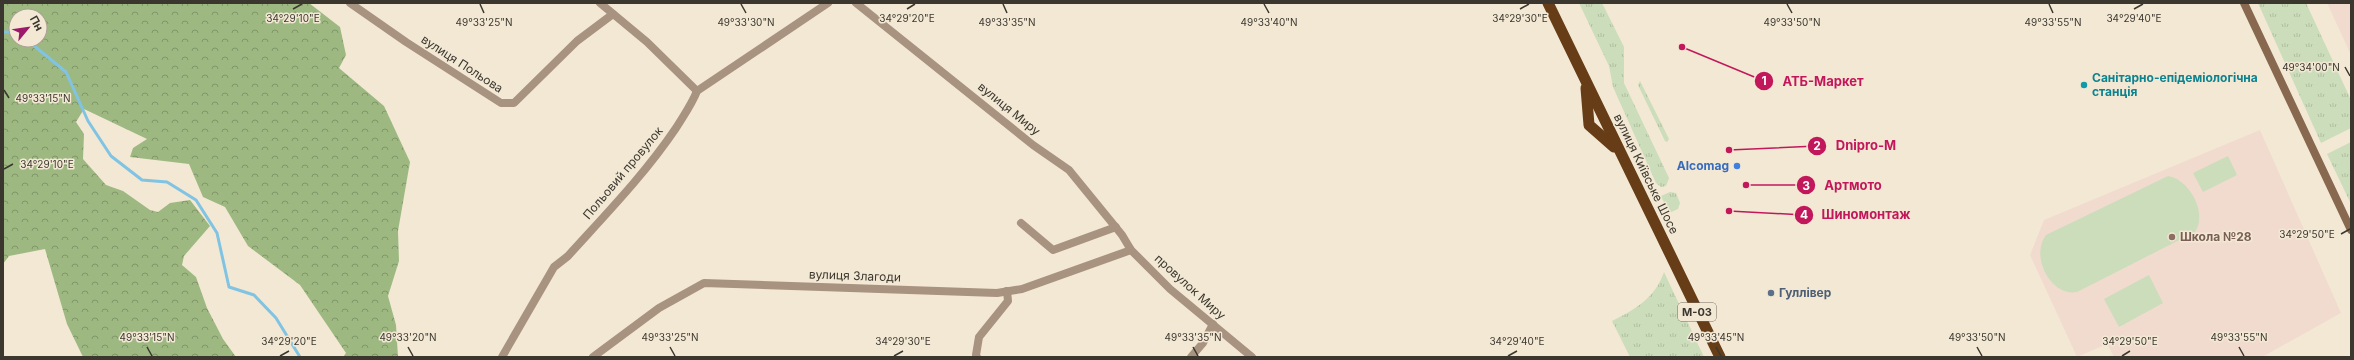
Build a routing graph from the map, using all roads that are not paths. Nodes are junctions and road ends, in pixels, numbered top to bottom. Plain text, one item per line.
1 (350, 3) edge
2 (600, 3) edge
3 (828, 3) edge
4 (856, 3) edge
5 (1548, 3) edge
6 (2244, 3) edge
7 (613, 14) junction
8 (1582, 72) junction
9 (697, 91) junction
10 (1625, 162) junction
11 (1021, 223) dead end
12 (1116, 227) junction
13 (2351, 230) edge
14 (1131, 250) junction
15 (1007, 291) junction
16 (1213, 324) junction
17 (502, 357) edge
18 (593, 357) edge
19 (977, 357) edge
20 (1191, 357) edge
21 (1252, 357) edge
22 (1720, 357) edge

1 - 7 street, вулиця Польова
2 - 7 street
3 - 9 street
4 - 12 street, вулиця Миру
5 - 8 highway, вулиця Київське Шосе / М-03
6 - 13 main road
7 - 9 street
8 - 10 highway, вулиця Київське Шосе / М-03
8 - 10 highway
9 - 17 street, Польовий провулок
10 - 22 highway, вулиця Київське Шосе / М-03
11 - 12 street
12 - 14 street, вулиця Миру
14 - 15 street, вулиця Злагоди
14 - 16 street, провулок Миру
15 - 18 street, вулиця Злагоди
15 - 19 street
16 - 20 street
16 - 21 street, провулок Миру

